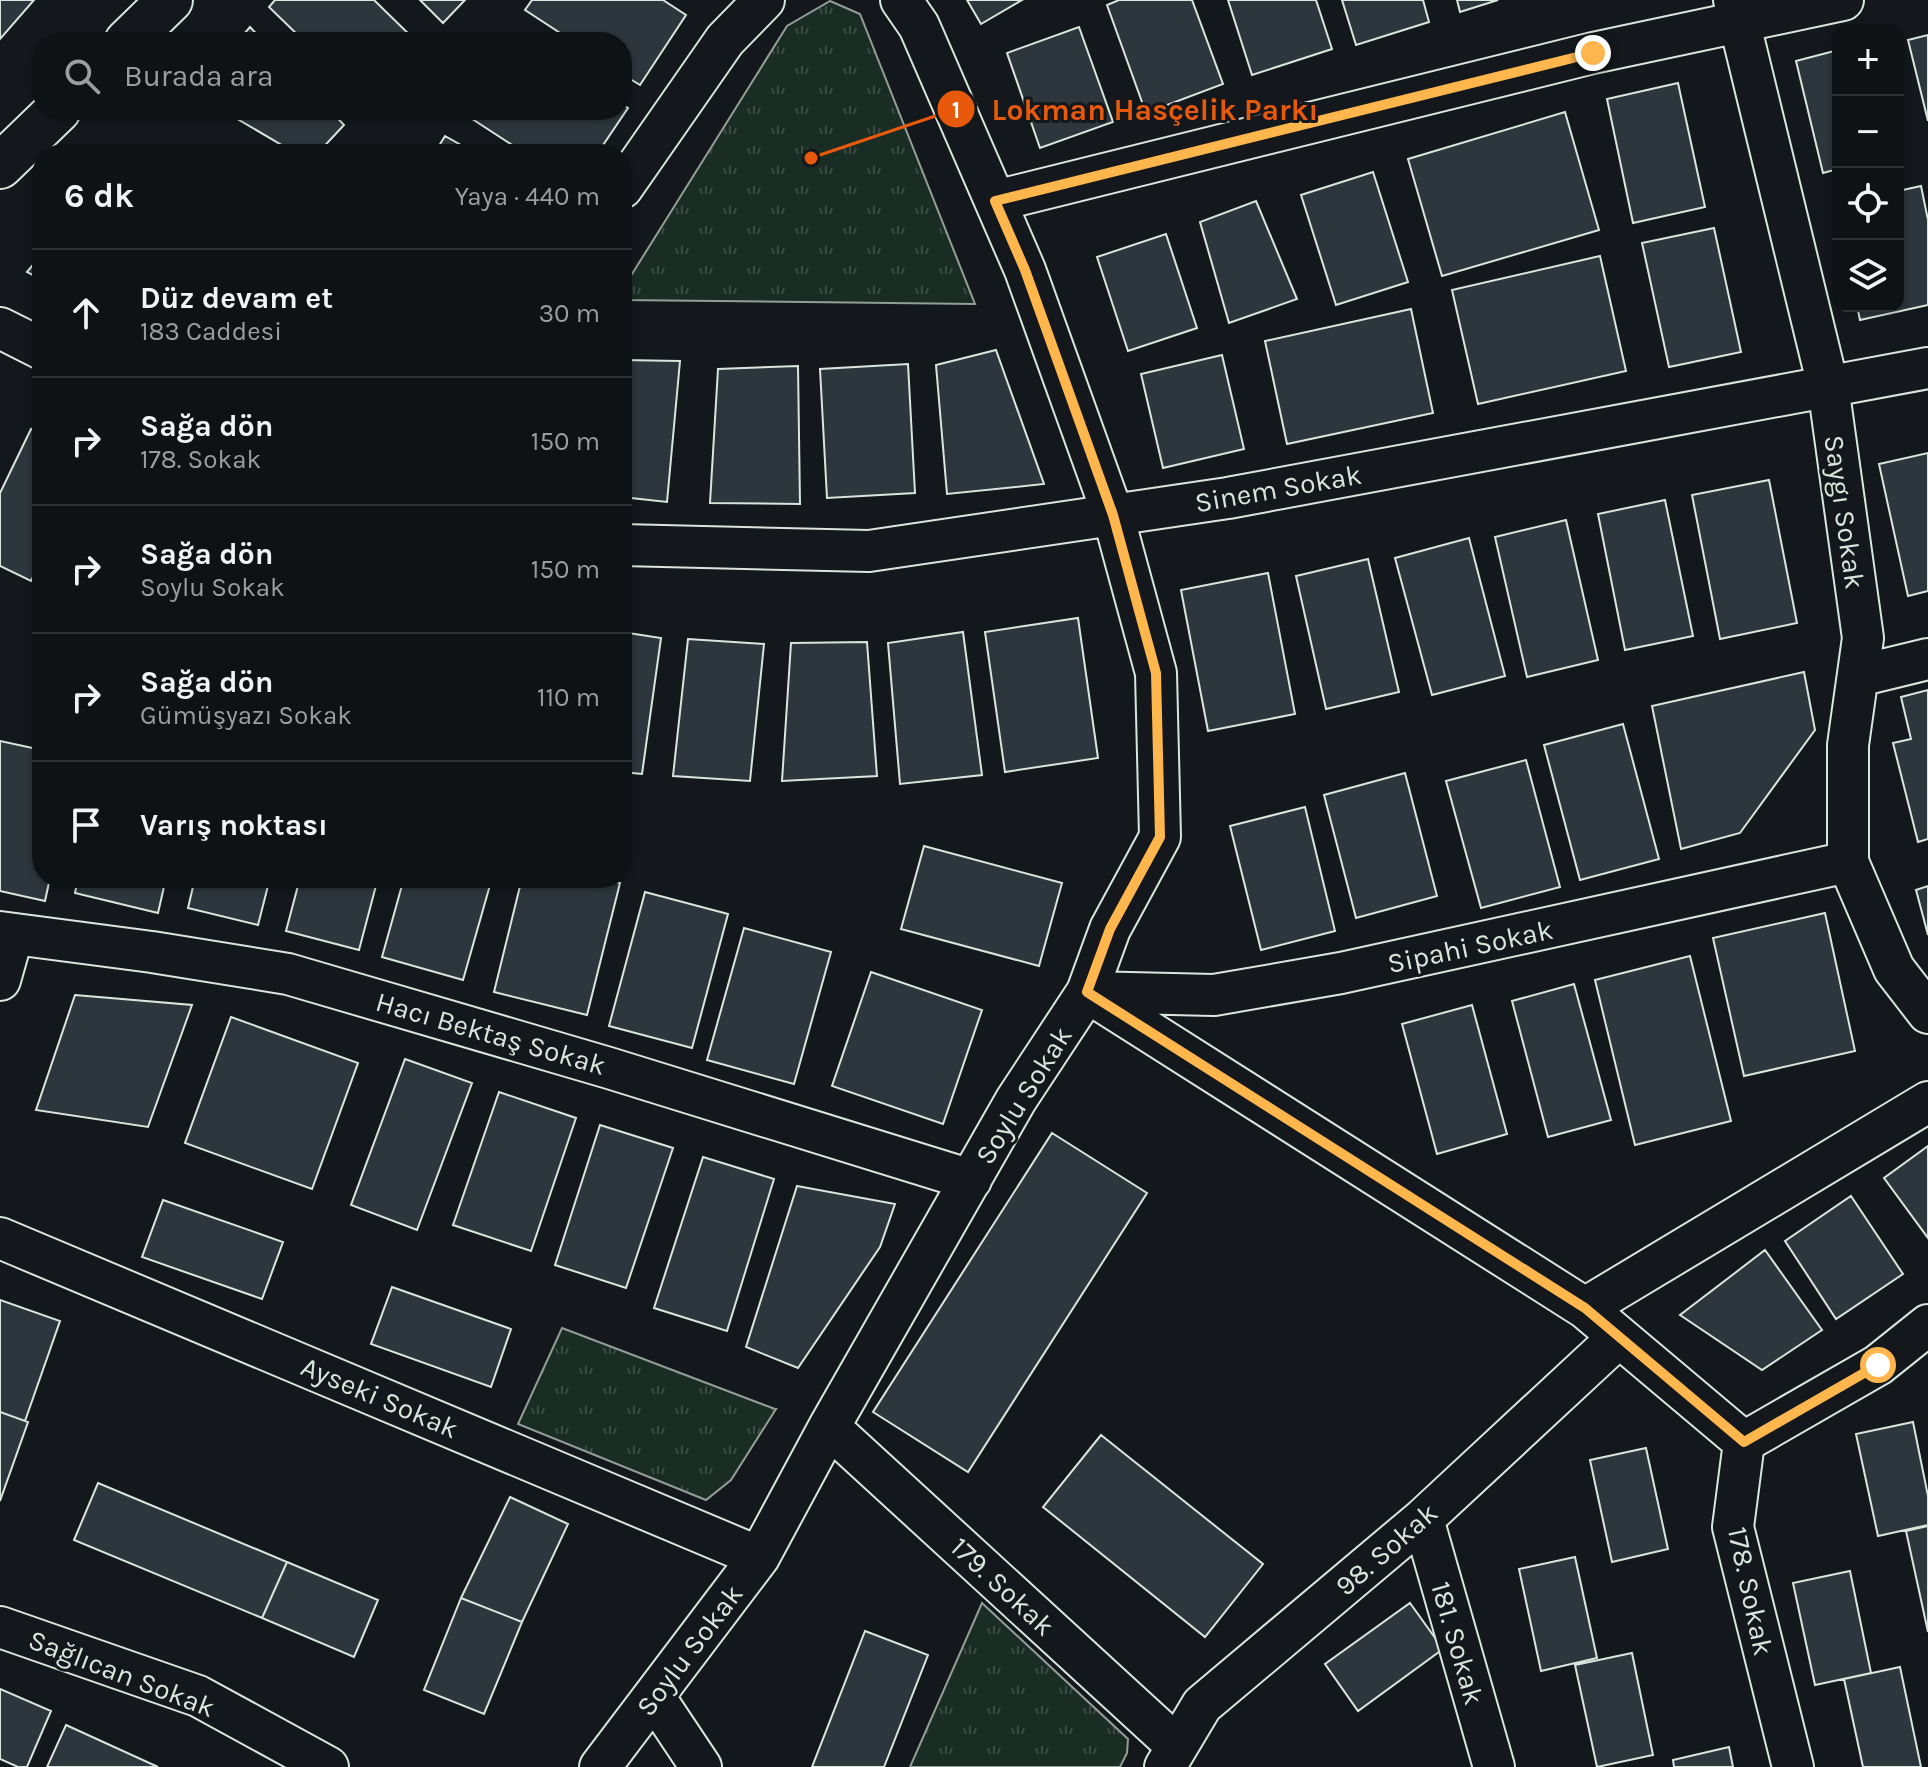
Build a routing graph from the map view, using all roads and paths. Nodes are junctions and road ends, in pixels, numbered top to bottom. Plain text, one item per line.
1 (170, 0) edge
2 (764, 0) edge
3 (901, 0) edge
4 (1843, 0) edge
5 (1738, 11) edge
6 (137, 32) edge
7 (48, 120) edge
8 (0, 166) edge
9 (632, 174) edge
10 (995, 201) junction
11 (0, 328) edge
12 (32, 344) edge
13 (1928, 368) edge
14 (1828, 386) junction
15 (1113, 515) junction
16 (632, 545) edge
17 (1928, 659) edge
18 (1858, 676) junction
19 (1848, 862) junction
20 (7, 933) edge
21 (0, 980) edge
22 (1087, 992) junction
23 (1928, 1013) edge
24 (1928, 1102) edge
25 (971, 1180) junction
26 (0, 1238) edge
27 (1585, 1308) junction
28 (1928, 1325) edge
29 (1619, 1337) junction
30 (829, 1427) junction
31 (1744, 1442) junction
32 (1423, 1519) junction
33 (759, 1557) junction
34 (0, 1627) edge
35 (655, 1698) junction
36 (1171, 1756) edge
37 (328, 1767) edge
38 (600, 1767) edge
39 (701, 1767) edge
40 (1494, 1767) edge
41 (1793, 1767) edge

1 - 6 main road
2 - 9 street
3 - 10 street, Soylu Sokak
4 - 5 street
5 - 10 street
5 - 14 street, Saygı Sokak
7 - 8 main road
10 - 15 street, Soylu Sokak
11 - 12 street
13 - 14 street, Sinem Sokak
14 - 15 street, Sinem Sokak
14 - 18 street, Saygı Sokak
15 - 16 street, Sinem Sokak
15 - 22 street, Soylu Sokak
17 - 18 street
18 - 19 street, Saygı Sokak
19 - 22 street, Sipahi Sokak
19 - 23 street, Saygı Sokak
20 - 21 street
20 - 25 street, Hacı Bektaş Sokak
22 - 25 street, Soylu Sokak
22 - 27 street
24 - 27 street
25 - 30 street, Soylu Sokak
26 - 33 street, Ayseki Sokak
27 - 29 street
28 - 31 street
29 - 31 street
29 - 32 street, 98. Sokak
30 - 33 street, Soylu Sokak
30 - 36 street, 179. Sokak
31 - 41 street, 178. Sokak
32 - 36 street, 98. Sokak
32 - 40 street, 181. Sokak
33 - 35 street, Soylu Sokak
34 - 37 street, Sağlıcan Sokak
35 - 38 street, Soylu Sokak
35 - 39 street

